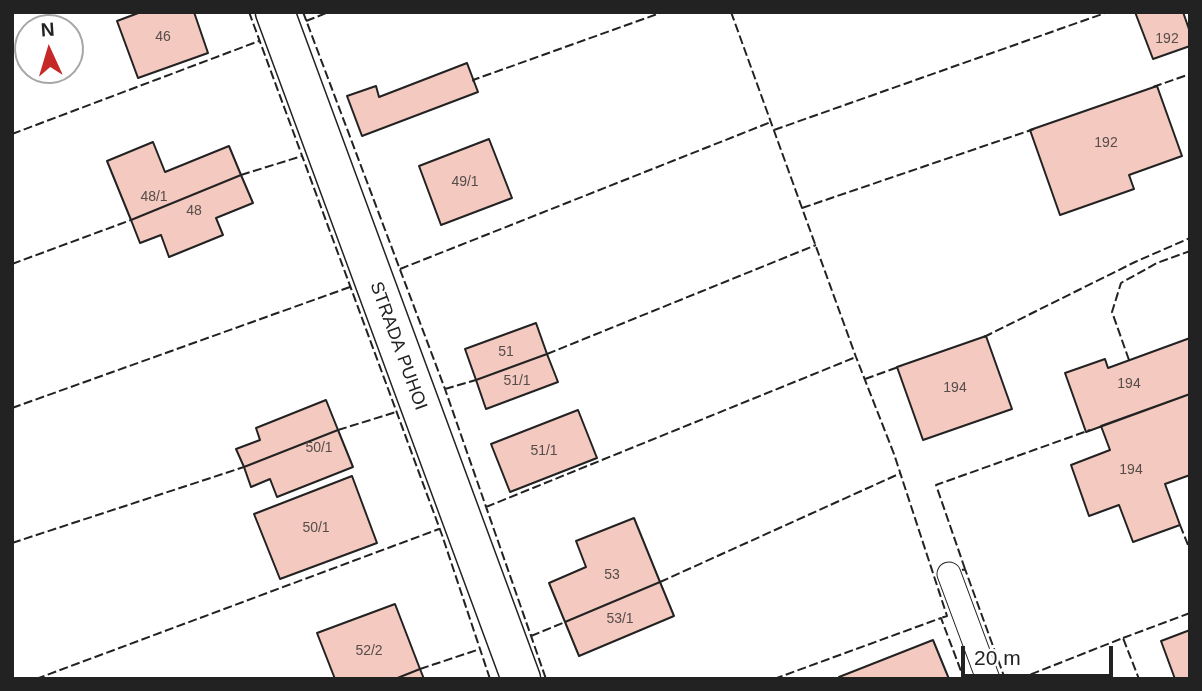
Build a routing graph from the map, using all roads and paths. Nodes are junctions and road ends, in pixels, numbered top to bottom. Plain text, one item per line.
1 (275, 12) edge
2 (949, 574) dead end
3 (521, 679) edge
4 (988, 679) edge

1 - 3 street, STRADA PUHOI
2 - 4 lane

